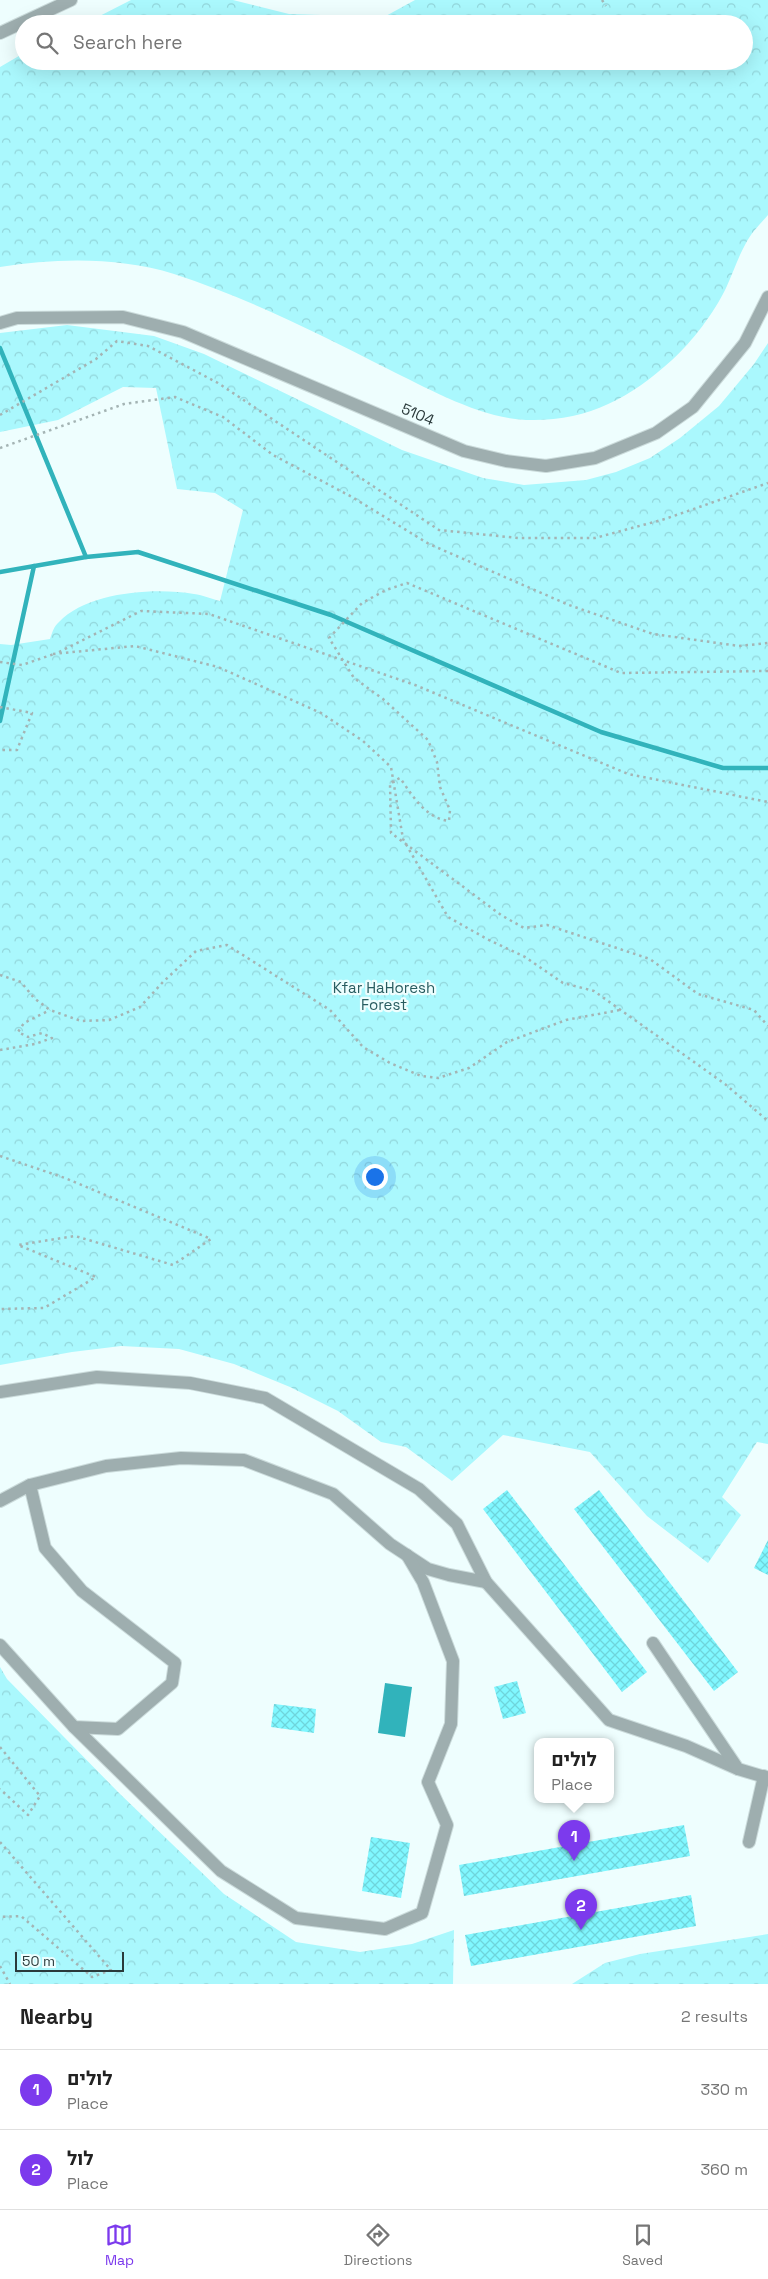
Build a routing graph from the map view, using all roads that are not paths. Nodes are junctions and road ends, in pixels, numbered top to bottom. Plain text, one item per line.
1 (71, 0) edge
2 (39, 15) edge
3 (15, 26) edge
4 (0, 33) edge
5 (768, 297) edge
6 (0, 324) edge
7 (0, 1392) edge
8 (30, 1485) junction
9 (0, 1501) edge
10 (407, 1555) junction
11 (486, 1582) junction
12 (653, 1643) dead end
13 (0, 1645) edge
14 (74, 1727) junction
15 (738, 1770) junction
16 (766, 1777) edge
17 (749, 1842) dead end

1 - 2 street
3 - 4 street
5 - 6 street, 5104
7 - 11 street
8 - 9 street
8 - 10 street
8 - 14 street
10 - 11 street
10 - 14 street
11 - 15 street
12 - 15 street
13 - 14 street
15 - 16 street
16 - 17 street

